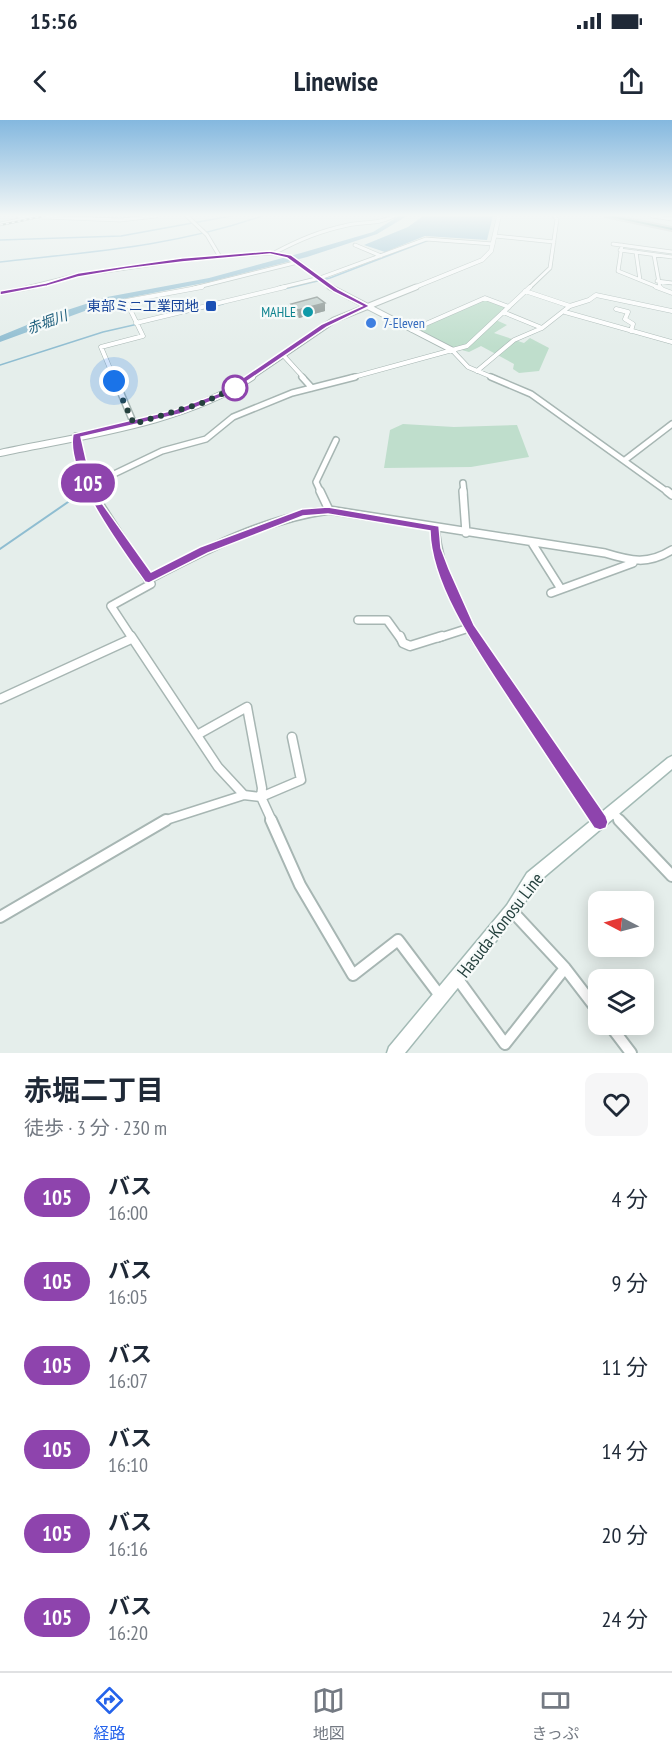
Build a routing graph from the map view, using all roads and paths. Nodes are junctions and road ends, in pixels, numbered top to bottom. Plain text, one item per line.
1 (200, 260) edge
2 (371, 260) edge
3 (483, 260) edge
4 (551, 260) edge
5 (619, 260) edge
6 (637, 260) edge
7 (655, 260) edge
8 (296, 261) joint
9 (320, 278) junction
10 (640, 280) junction
11 (660, 282) junction
12 (672, 283) edge
13 (660, 288) junction
14 (525, 291) junction
15 (672, 292) edge
16 (0, 293) edge
17 (367, 306) junction
18 (570, 306) junction
19 (509, 307) junction
20 (616, 309) dead end
21 (672, 311) edge
22 (503, 312) junction
23 (565, 312) junction
24 (136, 323) junction
25 (542, 328) junction
26 (412, 330) junction
27 (632, 331) junction
28 (672, 342) edge
29 (452, 350) junction
30 (283, 355) junction
31 (477, 371) junction
32 (312, 388) junction
33 (134, 424) junction
34 (672, 424) edge
35 (76, 436) junction
36 (336, 440) dead end
37 (0, 453) edge
38 (625, 460) junction
39 (463, 483) dead end
40 (89, 486) junction
41 (672, 495) edge
42 (328, 510) junction
43 (435, 529) junction
44 (466, 533) junction
45 (532, 543) junction
46 (672, 550) edge
47 (633, 562) junction
48 (149, 579) junction
49 (561, 589) junction
50 (551, 593) dead end
51 (358, 620) dead end
52 (469, 628) junction
53 (131, 639) junction
54 (0, 699) edge
55 (197, 735) junction
56 (292, 737) dead end
57 (672, 762) edge
58 (244, 795) junction
59 (261, 797) junction
60 (611, 811) junction
61 (600, 822) junction
62 (672, 876) edge
63 (512, 910) junction
64 (0, 917) edge
65 (565, 968) junction
66 (457, 978) junction
67 (442, 998) junction
68 (588, 998) edge
69 (617, 1035) edge
70 (395, 1053) edge
71 (631, 1053) edge

1 - 16 street
2 - 9 street
3 - 17 street
4 - 14 street
5 - 10 street
6 - 10 street
7 - 11 street
8 - 9 street
8 - 24 street
9 - 17 street
9 - 24 street
10 - 11 street
10 - 13 street
11 - 12 street
11 - 13 street
13 - 15 street
14 - 18 street
14 - 19 street
17 - 26 street
17 - 30 street
18 - 21 street
18 - 23 street
19 - 22 street
19 - 26 street
20 - 27 street
22 - 25 street
22 - 29 street
23 - 25 street
23 - 27 street
24 - 33 street
25 - 31 street
26 - 29 street
27 - 28 street
29 - 31 street
29 - 32 street
30 - 32 street
30 - 33 street
31 - 38 street
32 - 40 street
33 - 35 street
34 - 38 street
35 - 37 street
35 - 40 street
36 - 42 street
38 - 41 street
39 - 44 street
40 - 48 street
42 - 43 street
42 - 48 street
43 - 44 street
43 - 52 street
44 - 45 street
45 - 47 street
45 - 49 street
46 - 47 street
47 - 49 street
48 - 53 street
49 - 50 street
51 - 52 street
52 - 61 street
53 - 54 street
53 - 55 street
55 - 58 street
55 - 59 street
56 - 59 street
57 - 60 main road, Hasuda-Konosu Line
58 - 59 street
58 - 64 street
59 - 67 street
60 - 61 main road, Hasuda-Konosu Line
60 - 62 street
61 - 63 main road, Hasuda-Konosu Line
63 - 65 street
63 - 66 main road, Hasuda-Konosu Line
65 - 66 street
65 - 68 street
66 - 67 main road, Hasuda-Konosu Line
67 - 70 main road, Hasuda-Konosu Line
69 - 71 street

